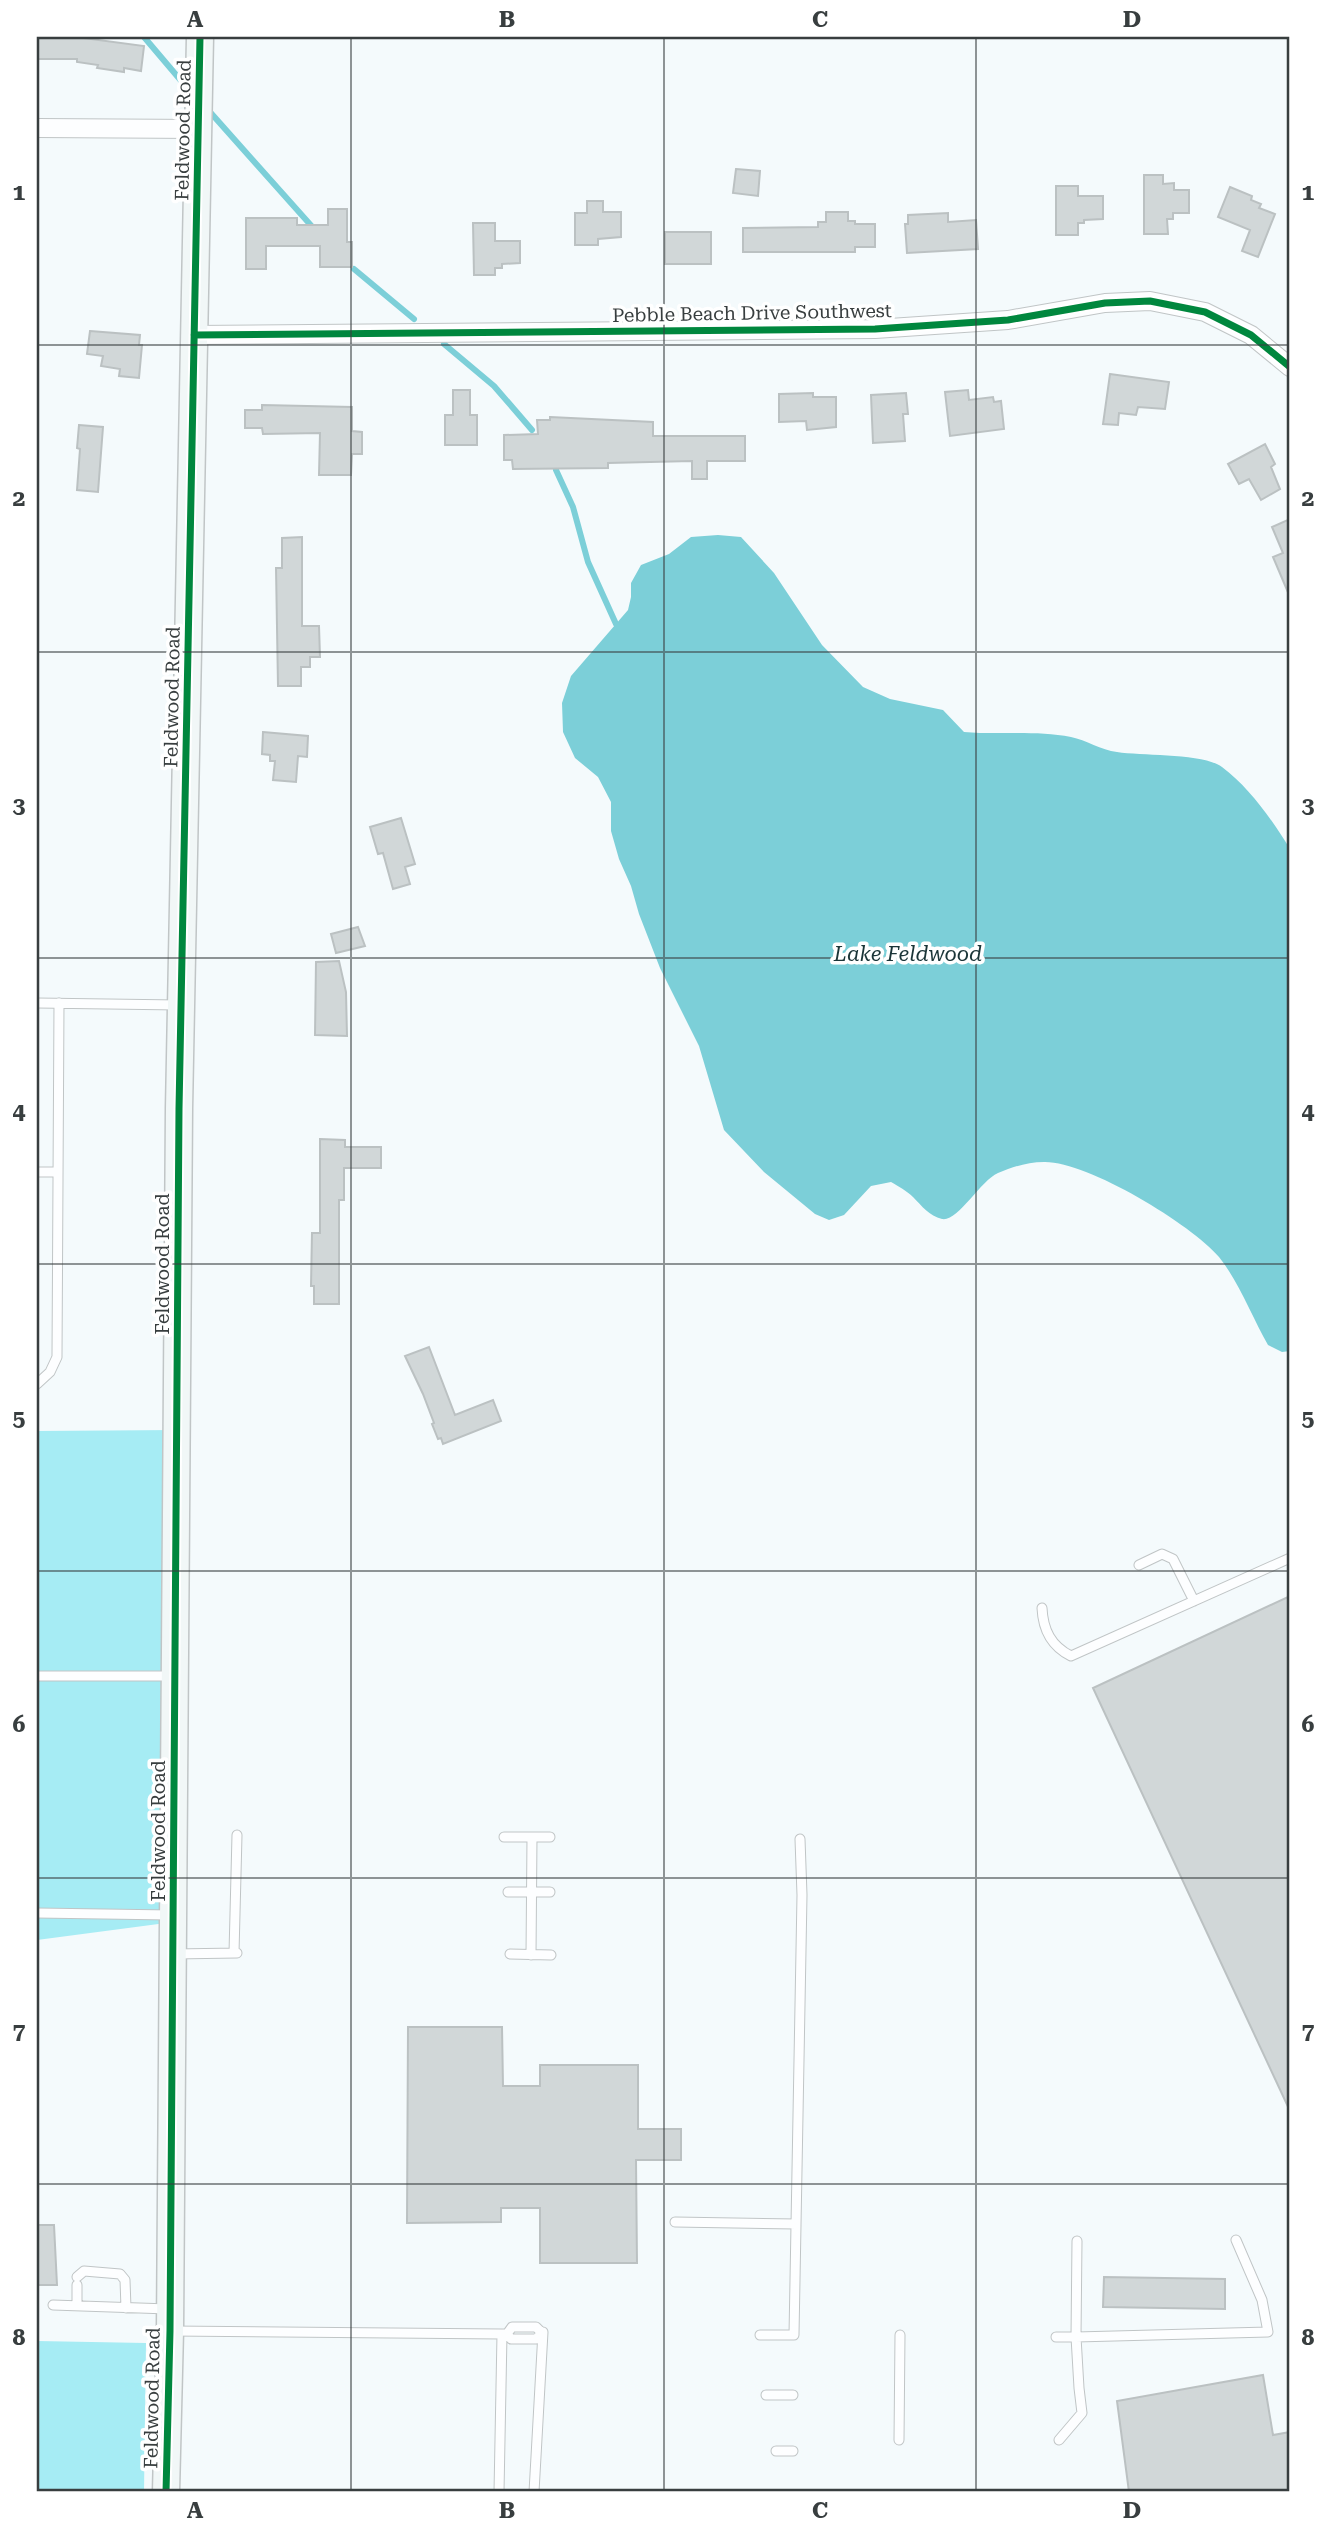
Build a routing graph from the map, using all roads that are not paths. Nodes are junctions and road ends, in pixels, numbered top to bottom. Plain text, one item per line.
1 (200, 37) edge
2 (37, 128) edge
3 (199, 129) junction
4 (194, 335) junction
5 (1290, 367) edge
6 (37, 1003) edge
7 (59, 1003) junction
8 (181, 1005) junction
9 (37, 1172) edge
10 (58, 1172) junction
11 (37, 1384) edge
12 (1290, 1558) edge
13 (1139, 1565) dead end
14 (1194, 1601) junction
15 (1042, 1608) dead end
16 (37, 1676) edge
17 (175, 1676) junction
18 (237, 1835) dead end
19 (504, 1837) dead end
20 (532, 1837) junction
21 (551, 1837) dead end
22 (800, 1839) dead end
23 (508, 1892) dead end
24 (532, 1892) junction
25 (550, 1892) dead end
26 (37, 1913) edge
27 (173, 1915) junction
28 (173, 1954) junction
29 (510, 1954) dead end
30 (531, 1955) junction
31 (551, 1955) dead end
32 (676, 2222) dead end
33 (796, 2224) junction
34 (1236, 2240) dead end
35 (1077, 2241) dead end
36 (53, 2305) dead end
37 (77, 2306) junction
38 (126, 2308) junction
39 (170, 2320) junction
40 (504, 2334) junction
41 (760, 2335) dead end
42 (900, 2335) dead end
43 (1056, 2337) dead end
44 (1076, 2337) junction
45 (766, 2395) dead end
46 (793, 2395) dead end
47 (899, 2440) dead end
48 (1059, 2440) dead end
49 (776, 2451) dead end
50 (793, 2451) dead end
51 (166, 2492) edge
52 (499, 2492) edge
53 (534, 2492) edge

1 - 3 street, Feldwood Road
2 - 3 street
3 - 4 street, Feldwood Road
4 - 5 street, Pebble Beach Drive Southwest
4 - 8 street, Feldwood Road
6 - 7 lane
7 - 8 lane
7 - 10 lane
8 - 17 street, Feldwood Road
9 - 10 lane
10 - 11 lane
12 - 14 lane
13 - 14 lane
14 - 15 lane
16 - 17 lane
17 - 27 street, Feldwood Road
18 - 28 lane
19 - 20 lane
20 - 21 lane
20 - 24 lane
22 - 33 lane
23 - 24 lane
24 - 25 lane
24 - 30 lane
26 - 27 lane
27 - 28 street, Feldwood Road
28 - 39 street, Feldwood Road
29 - 30 lane
30 - 31 lane
32 - 33 lane
33 - 41 lane
34 - 44 lane
35 - 44 lane
36 - 37 lane
37 - 38 lane
37 - 38 lane
38 - 39 lane
39 - 40 lane
39 - 51 street, Feldwood Road
40 - 52 lane
40 - 53 lane
42 - 47 lane
43 - 44 lane
44 - 48 lane
45 - 46 lane
49 - 50 lane

